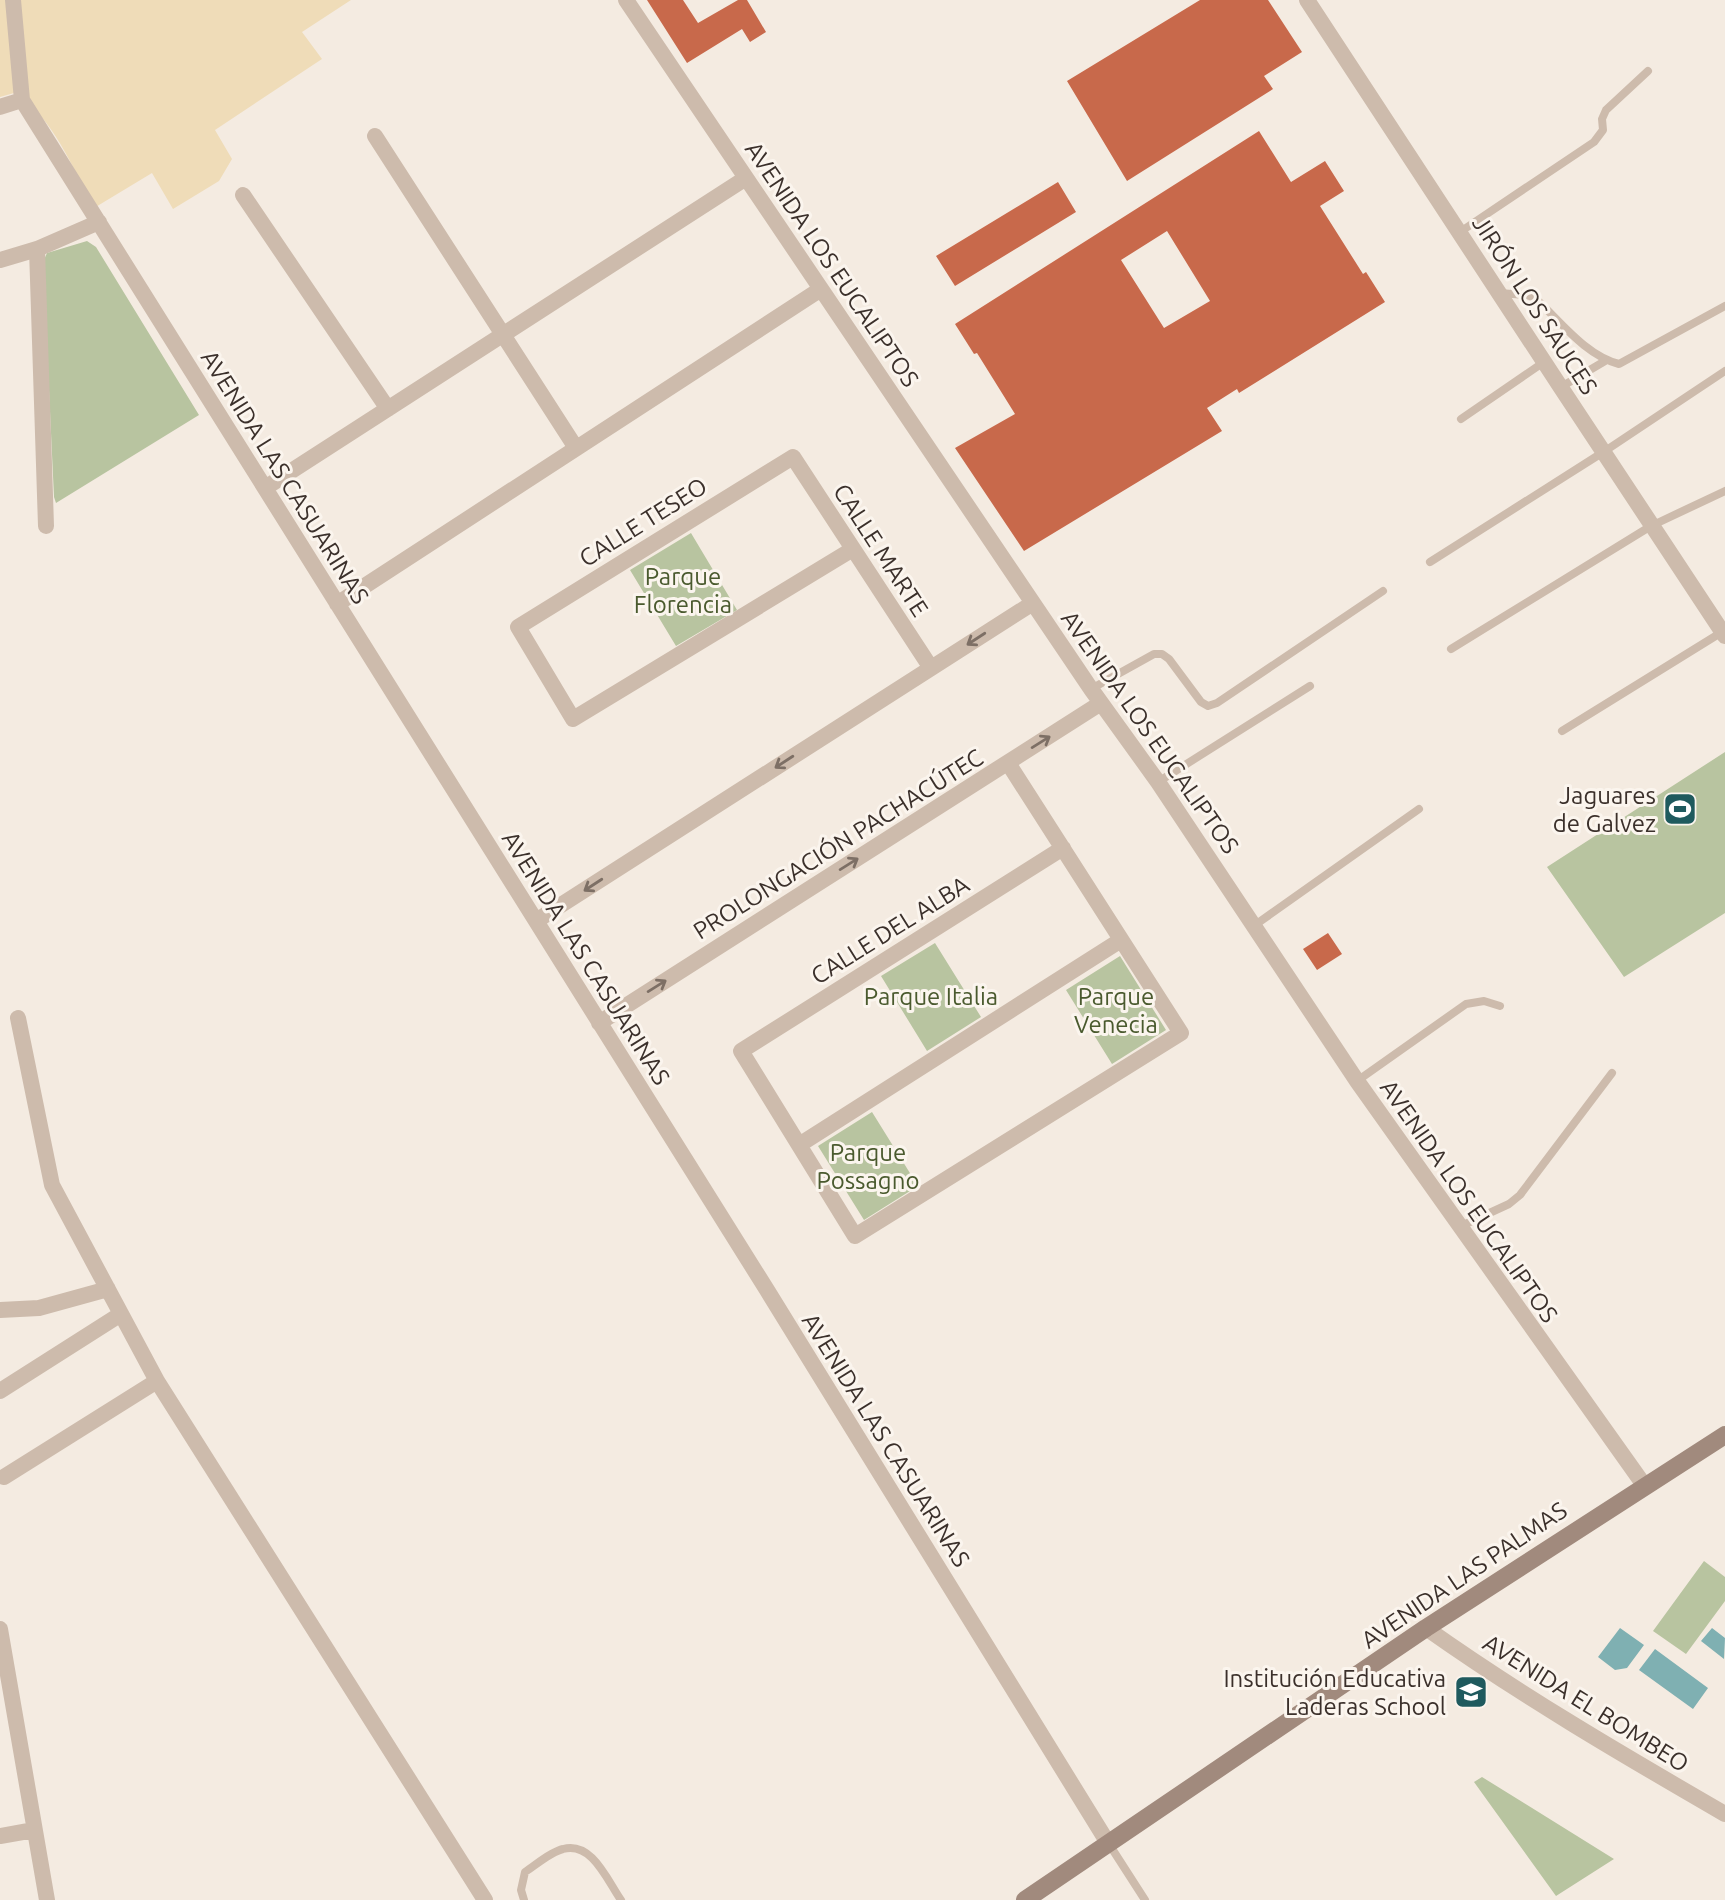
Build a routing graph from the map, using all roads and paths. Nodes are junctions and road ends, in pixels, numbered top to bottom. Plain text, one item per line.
1 (13, 0) edge
2 (626, 0) edge
3 (1307, 0) edge
4 (1648, 71) dead end
5 (22, 100) junction
6 (0, 107) edge
7 (375, 136) dead end
8 (746, 178) junction
9 (243, 195) dead end
10 (99, 222) junction
11 (1460, 232) junction
12 (37, 249) junction
13 (0, 260) edge
14 (821, 289) junction
15 (1499, 293) junction
16 (1725, 306) edge
17 (504, 334) junction
18 (1605, 361) junction
19 (1544, 362) junction
20 (1725, 371) edge
21 (1561, 387) junction
22 (388, 409) junction
23 (1461, 419) dead end
24 (576, 448) junction
25 (1605, 451) junction
26 (793, 457) joint
27 (265, 488) junction
28 (1725, 491) edge
29 (46, 526) dead end
30 (1651, 526) junction
31 (853, 549) junction
32 (1430, 562) dead end
33 (1383, 591) dead end
34 (1034, 603) junction
35 (337, 604) junction
36 (1724, 634) edge
37 (1451, 649) dead end
38 (931, 668) junction
39 (1310, 686) dead end
40 (1091, 689) junction
41 (1101, 703) junction
42 (1562, 731) dead end
43 (1008, 763) junction
44 (1158, 782) junction
45 (1419, 809) dead end
46 (1063, 848) junction
47 (536, 921) junction
48 (1255, 925) junction
49 (1121, 940) junction
50 (1500, 1006) dead end
51 (18, 1018) dead end
52 (600, 1023) junction
53 (1612, 1073) dead end
54 (1357, 1081) junction
55 (799, 1145) junction
56 (1459, 1227) junction
57 (108, 1289) junction
58 (0, 1310) edge
59 (121, 1314) junction
60 (157, 1381) junction
61 (0, 1391) edge
62 (1725, 1435) edge
63 (4, 1477) dead end
64 (1644, 1485) junction
65 (1426, 1628) junction
66 (0, 1629) edge
67 (1725, 1814) edge
68 (34, 1830) junction
69 (0, 1836) edge
70 (1108, 1843) junction
71 (47, 1900) edge
72 (485, 1900) edge
73 (524, 1900) edge
74 (621, 1900) edge
75 (1025, 1900) edge
76 (1145, 1900) edge

1 - 5 street
2 - 8 street, AVENIDA LOS EUCALIPTOS
3 - 11 street, JIRÓN LOS SAUCES
4 - 11 lane
5 - 6 street
5 - 10 street, AVENIDA LAS CASUARINAS
7 - 17 street
8 - 14 street, AVENIDA LOS EUCALIPTOS
8 - 17 street
9 - 22 street
10 - 12 street
10 - 27 street, AVENIDA LAS CASUARINAS
11 - 15 street, JIRÓN LOS SAUCES
12 - 13 street
12 - 29 street
14 - 24 street
14 - 34 street, AVENIDA LOS EUCALIPTOS
15 - 18 lane
15 - 19 street, JIRÓN LOS SAUCES
16 - 18 lane
17 - 22 street
17 - 24 street
18 - 21 lane
19 - 21 street, JIRÓN LOS SAUCES
19 - 23 lane
20 - 25 lane
21 - 25 street, JIRÓN LOS SAUCES
22 - 27 street
24 - 35 street
25 - 30 street, JIRÓN LOS SAUCES
25 - 32 lane
26 - 31 street, CALLE MARTE
26 - 31 street, CALLE TESEO
27 - 35 street, AVENIDA LAS CASUARINAS
28 - 30 lane
30 - 36 street, JIRÓN LOS SAUCES
30 - 37 lane
31 - 38 street, CALLE MARTE
33 - 40 lane
34 -> 38 street
34 - 40 street, AVENIDA LOS EUCALIPTOS
35 - 47 street, AVENIDA LAS CASUARINAS
36 - 42 lane
38 -> 47 street
39 - 44 lane
40 - 41 street, AVENIDA LOS EUCALIPTOS
43 -> 41 street, PROLONGACIÓN PACHACÚTEC
41 - 44 street, AVENIDA LOS EUCALIPTOS
43 - 46 street
52 -> 43 street, PROLONGACIÓN PACHACÚTEC
44 - 48 street, AVENIDA LOS EUCALIPTOS
45 - 48 lane
46 - 49 street
46 - 55 street, CALLE DEL ALBA
47 - 52 street, AVENIDA LAS CASUARINAS
48 - 54 street, AVENIDA LOS EUCALIPTOS
49 - 55 street
49 - 55 street
50 - 54 lane
51 - 57 street
52 - 70 street, AVENIDA LAS CASUARINAS
53 - 56 lane
54 - 56 street, AVENIDA LOS EUCALIPTOS
56 - 64 street, AVENIDA LOS EUCALIPTOS
57 - 58 street
57 - 59 street
59 - 60 street
59 - 61 street
60 - 63 street
60 - 72 street
62 - 64 main road, AVENIDA LAS PALMAS
64 - 65 main road, AVENIDA LAS PALMAS
65 - 67 street, AVENIDA EL BOMBEO
65 - 70 main road, AVENIDA LAS PALMAS
66 - 68 street
68 - 69 street
68 - 71 street
70 - 75 main road, AVENIDA LAS PALMAS
70 - 76 lane
73 - 74 lane

